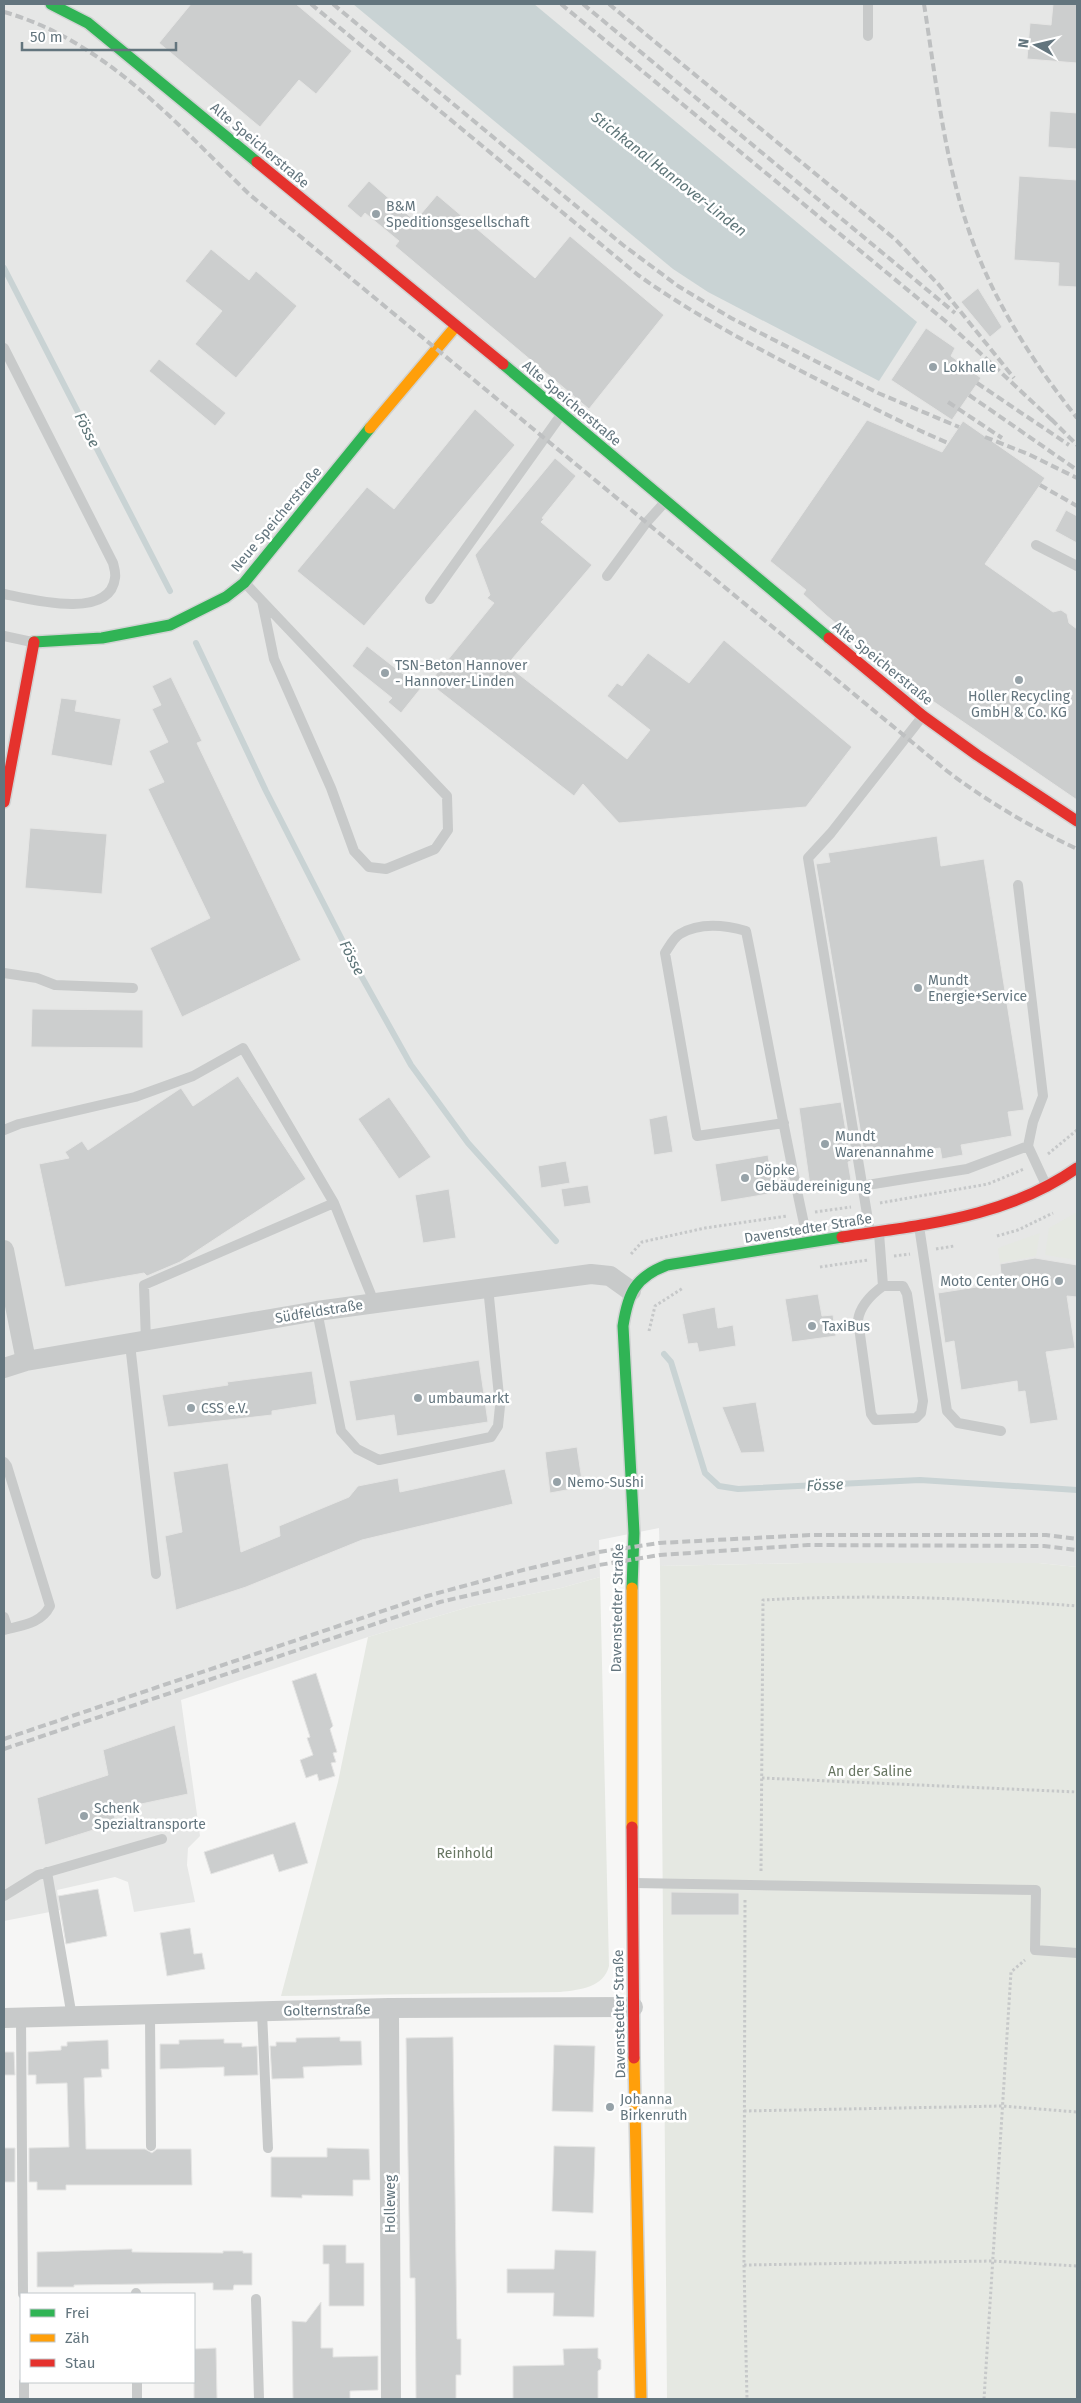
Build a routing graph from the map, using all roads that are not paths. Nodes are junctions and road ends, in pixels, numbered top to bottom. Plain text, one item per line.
1 (51, 4) edge
2 (868, 4) edge
3 (868, 36) dead end
4 (456, 326) junction
5 (4, 348) edge
6 (562, 414) junction
7 (666, 501) junction
8 (1036, 545) dead end
9 (1077, 566) edge
10 (607, 576) dead end
11 (244, 583) junction
12 (4, 594) edge
13 (430, 599) dead end
14 (262, 601) junction
15 (4, 636) edge
16 (33, 642) junction
17 (923, 716) junction
18 (4, 802) edge
19 (1077, 821) edge
20 (1018, 885) dead end
21 (4, 974) edge
22 (133, 988) dead end
23 (784, 1123) junction
24 (4, 1130) edge
25 (1028, 1146) junction
26 (1077, 1168) edge
27 (860, 1186) junction
28 (1048, 1188) junction
29 (334, 1203) junction
30 (919, 1225) junction
31 (874, 1232) junction
32 (808, 1243) junction
33 (4, 1250) edge
34 (5, 1272) edge
35 (883, 1286) junction
36 (488, 1287) junction
37 (631, 1291) junction
38 (374, 1302) junction
39 (317, 1311) junction
40 (138, 1343) junction
41 (26, 1362) junction
42 (4, 1368) edge
43 (1000, 1431) dead end
44 (4, 1462) edge
45 (156, 1574) dead end
46 (4, 1617) edge
47 (6, 1630) edge
48 (162, 1839) dead end
49 (47, 1872) junction
50 (633, 1883) junction
51 (4, 1896) edge
52 (1077, 1953) edge
53 (634, 2007) junction
54 (389, 2008) junction
55 (262, 2012) junction
56 (150, 2015) junction
57 (72, 2017) junction
58 (12, 2018) edge
59 (151, 2146) dead end
60 (268, 2148) dead end
61 (23, 2293) edge
62 (256, 2299) dead end
63 (24, 2383) edge
64 (136, 2383) edge
65 (24, 2399) edge
66 (136, 2399) edge
67 (258, 2399) edge
68 (391, 2399) edge
69 (641, 2399) edge

1 - 4 street, Alte Speicherstraße
2 - 3 lane
4 - 6 street, Alte Speicherstraße
4 - 11 street, Neue Speicherstraße
5 - 12 lane
6 - 7 street, Alte Speicherstraße
6 - 13 lane
7 - 10 lane
7 - 17 street, Alte Speicherstraße
8 - 9 lane
11 - 14 lane
11 - 16 street, Neue Speicherstraße
14 - 14 lane
15 - 16 lane, Neue Speicherstraße
16 - 18 street
17 - 19 street, Alte Speicherstraße
17 - 27 lane
20 - 25 lane
21 - 22 lane
23 - 23 lane
23 - 32 lane
24 - 29 lane
25 - 27 lane
25 - 28 lane
26 - 28 street, Davenstedter Straße
27 - 31 lane
28 - 30 street, Davenstedter Straße
29 - 38 lane
29 - 40 lane
30 - 31 street, Davenstedter Straße
30 - 43 lane
31 - 32 street, Davenstedter Straße
31 - 35 lane
32 - 37 street, Davenstedter Straße
33 - 34 street
34 - 41 street
35 - 35 lane
36 - 37 street, Südfeldstraße
36 - 38 street, Südfeldstraße
36 - 39 lane
37 - 50 street, Davenstedter Straße
38 - 39 street, Südfeldstraße
39 - 40 street, Südfeldstraße
40 - 41 street, Südfeldstraße
40 - 45 lane
41 - 42 street, Südfeldstraße
44 - 47 lane
46 - 47 lane
48 - 49 lane
49 - 51 lane
49 - 57 lane
50 - 52 lane
50 - 53 street, Davenstedter Straße
53 - 54 street, Golternstraße
53 - 69 street, Davenstedter Straße
54 - 55 street, Golternstraße
54 - 68 street, Holleweg
55 - 56 street, Golternstraße
55 - 60 lane
56 - 57 street, Golternstraße
56 - 59 lane
57 - 58 street, Golternstraße
58 - 61 lane, Golternstraße
62 - 67 lane
63 - 65 lane
64 - 66 lane

